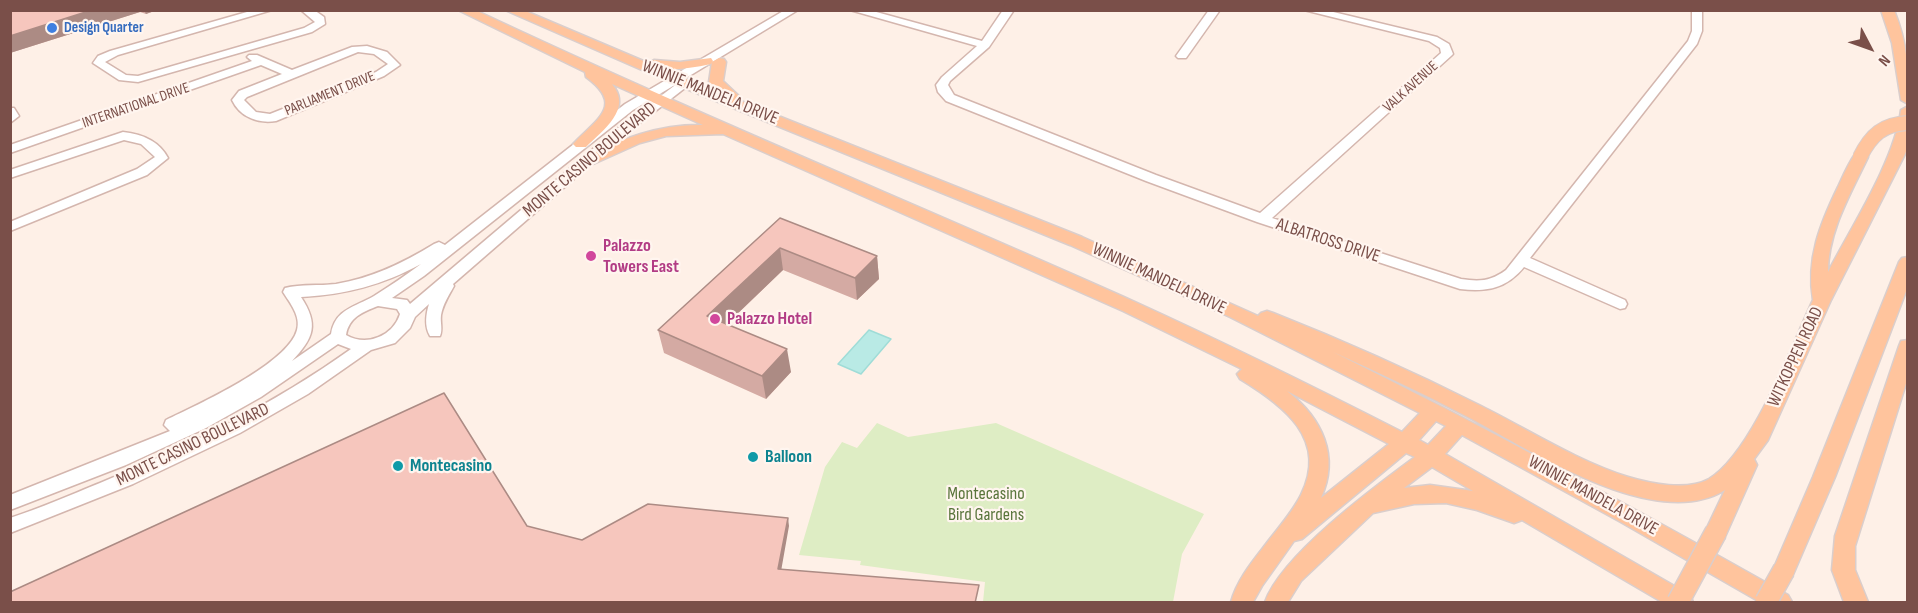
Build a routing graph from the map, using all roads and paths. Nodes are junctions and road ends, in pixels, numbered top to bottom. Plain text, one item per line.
1 (267, 10) edge
2 (306, 10) edge
3 (464, 10) edge
4 (511, 10) edge
5 (793, 10) edge
6 (804, 10) edge
7 (855, 10) edge
8 (1009, 10) edge
9 (1215, 10) edge
10 (1309, 10) edge
11 (1697, 10) edge
12 (1898, 23) edge
13 (756, 36) junction
14 (985, 45) junction
15 (239, 50) junction
16 (224, 54) junction
17 (1182, 56) dead end
18 (620, 58) junction
19 (567, 59) junction
20 (262, 61) junction
21 (712, 62) junction
22 (248, 66) junction
23 (291, 74) junction
24 (277, 80) junction
25 (681, 81) junction
26 (656, 97) junction
27 (1908, 100) edge
28 (751, 109) junction
29 (1908, 110) edge
30 (10, 111) edge
31 (10, 119) edge
32 (1908, 123) edge
33 (739, 133) junction
34 (580, 144) junction
35 (10, 149) edge
36 (586, 162) junction
37 (10, 174) edge
38 (492, 215) junction
39 (1263, 219) junction
40 (10, 227) edge
41 (1521, 260) junction
42 (1908, 262) edge
43 (467, 263) junction
44 (1157, 277) junction
45 (1822, 300) junction
46 (377, 302) junction
47 (1620, 304) dead end
48 (1130, 307) junction
49 (408, 314) junction
50 (435, 333) dead end
51 (338, 337) junction
52 (367, 345) junction
53 (1908, 346) edge
54 (1434, 410) junction
55 (1460, 424) junction
56 (1763, 430) junction
57 (1405, 442) junction
58 (1431, 456) junction
59 (61, 483) junction
60 (10, 502) edge
61 (1363, 509) junction
62 (10, 526) edge
63 (1573, 538) junction
64 (1279, 545) junction
65 (1242, 603) edge
66 (1276, 603) edge
67 (1680, 603) edge
68 (1766, 603) edge
69 (1780, 603) edge
70 (1856, 603) edge

1 - 16 street
2 - 15 street
3 - 19 main road, WINNIE MANDELA DRIVE
4 - 18 main road, WINNIE MANDELA DRIVE
5 - 13 street
6 - 13 street
7 - 14 street
8 - 14 street, ALBATROSS DRIVE
9 - 17 street
10 - 39 street, VALK AVENUE
11 - 41 street, ALBATROSS DRIVE
12 - 27 main road
13 - 21 street
14 - 39 street, ALBATROSS DRIVE
15 - 16 street
15 - 20 street, PARLIAMENT DRIVE
16 - 22 street, PARLIAMENT DRIVE
18 - 21 main road
18 - 25 main road, WINNIE MANDELA DRIVE
19 - 26 main road, WINNIE MANDELA DRIVE
19 - 34 main road
20 - 22 street, INTERNATIONAL DRIVE
20 - 23 street, PARLIAMENT DRIVE
21 - 25 street
21 - 28 main road
22 - 24 street, PARLIAMENT DRIVE
22 - 35 street, INTERNATIONAL DRIVE
23 - 24 street, PARLIAMENT DRIVE
23 - 24 street, PARLIAMENT DRIVE
25 - 26 street
25 - 28 main road, WINNIE MANDELA DRIVE
26 - 33 main road, WINNIE MANDELA DRIVE
26 - 34 street, MONTE CASINO BOULEVARD
26 - 36 street, MONTE CASINO BOULEVARD
28 - 44 main road, WINNIE MANDELA DRIVE
29 - 45 main road, WITKOPPEN ROAD
30 - 31 street
32 - 45 main road, bridge
33 - 36 main road
33 - 48 main road, WINNIE MANDELA DRIVE
34 - 38 street, MONTE CASINO BOULEVARD
36 - 43 street, MONTE CASINO BOULEVARD
37 - 40 street
38 - 46 street, MONTE CASINO BOULEVARD
38 - 59 street
39 - 41 street, ALBATROSS DRIVE
41 - 47 street
42 - 68 main road, bridge
43 - 49 street, MONTE CASINO BOULEVARD
43 - 50 street
44 - 54 main road, WINNIE MANDELA DRIVE
44 - 56 main road
45 - 56 main road, WITKOPPEN ROAD
46 - 49 street
46 - 51 street, MONTE CASINO BOULEVARD
48 - 57 main road, WINNIE MANDELA DRIVE
48 - 64 main road
49 - 52 street, MONTE CASINO BOULEVARD
51 - 52 street
51 - 59 street, MONTE CASINO BOULEVARD
52 - 62 street, MONTE CASINO BOULEVARD
53 - 70 main road
54 - 55 main road, WINNIE MANDELA DRIVE
54 - 57 main road
55 - 58 main road
55 - 69 main road, WINNIE MANDELA DRIVE
56 - 67 main road, WITKOPPEN ROAD, bridge
57 - 58 main road, WINNIE MANDELA DRIVE
57 - 64 main road
58 - 61 main road
58 - 63 main road, WINNIE MANDELA DRIVE
59 - 60 street, MONTE CASINO BOULEVARD
61 - 63 main road
61 - 66 main road
63 - 67 main road, WINNIE MANDELA DRIVE
64 - 65 main road

